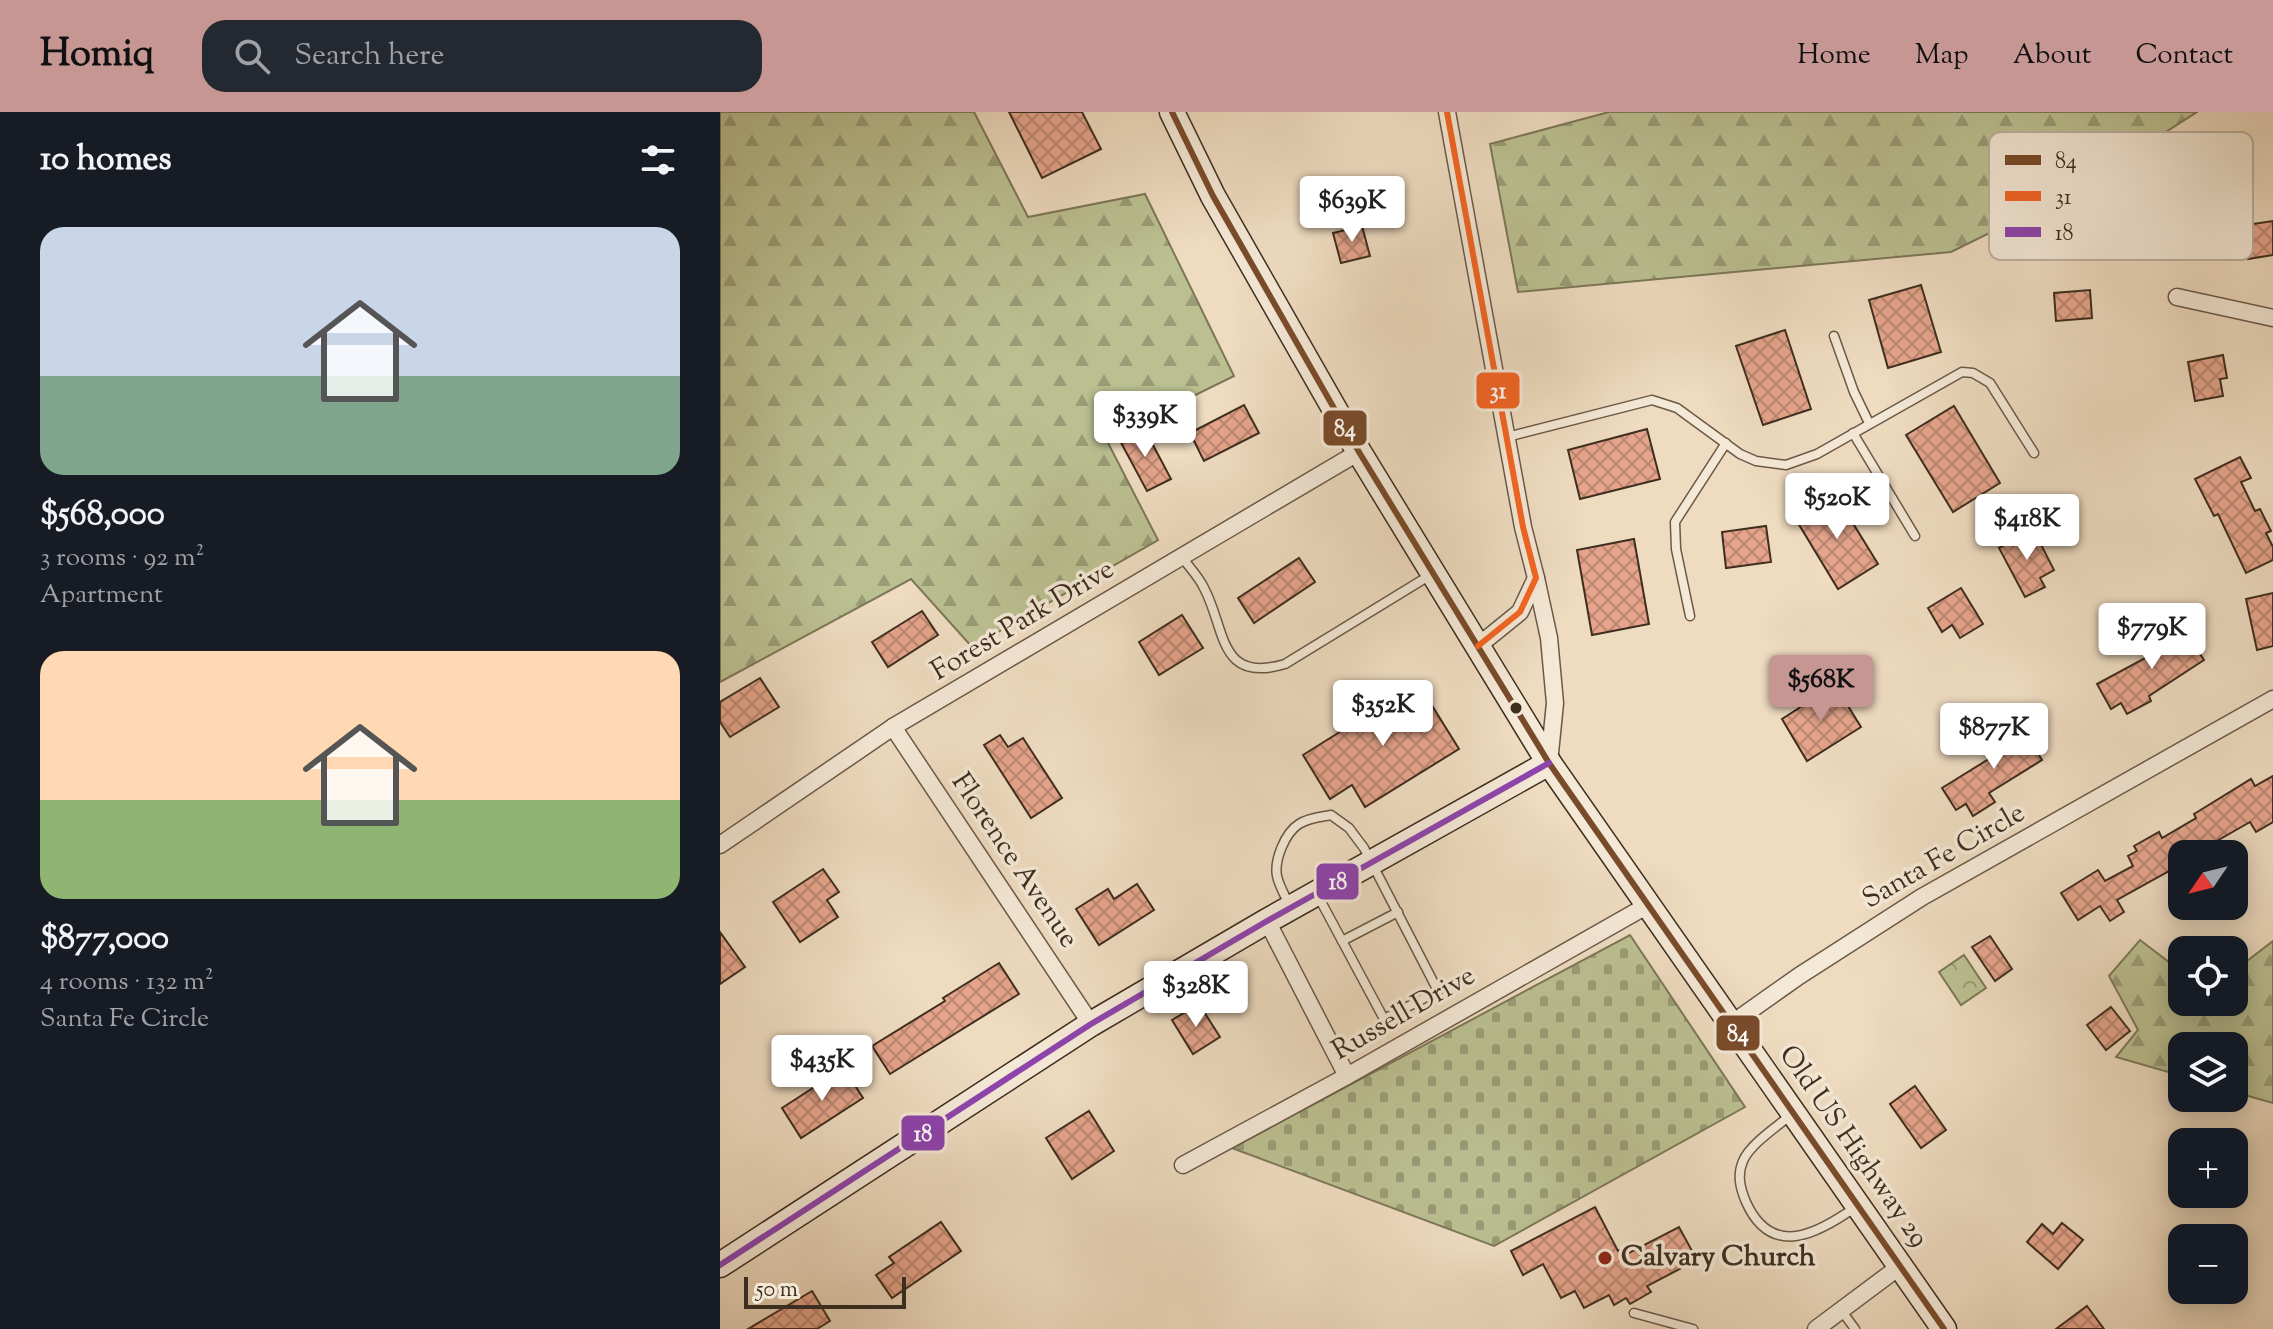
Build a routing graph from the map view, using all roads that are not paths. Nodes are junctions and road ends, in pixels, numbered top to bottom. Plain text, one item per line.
1 (1172, 112) edge
2 (1447, 112) edge
3 (2177, 297) dead end
4 (2273, 318) edge
5 (1834, 336) dead end
6 (1869, 423) junction
7 (1853, 433) junction
8 (1506, 437) junction
9 (1726, 443) junction
10 (1359, 452) junction
11 (2034, 453) dead end
12 (1915, 536) dead end
13 (1182, 557) junction
14 (1433, 573) junction
15 (1536, 578) junction
16 (1690, 616) dead end
17 (1478, 646) junction
18 (2273, 699) edge
19 (893, 727) junction
20 (1549, 763) junction
21 (720, 845) edge
22 (1372, 862) junction
23 (1316, 893) junction
24 (1648, 905) junction
25 (1290, 908) junction
26 (1398, 912) junction
27 (1267, 921) junction
28 (1342, 941) junction
29 (1091, 1024) junction
30 (1731, 1024) junction
31 (1347, 1076) junction
32 (1793, 1114) junction
33 (1183, 1165) dead end
34 (1858, 1205) junction
35 (720, 1265) edge
36 (1899, 1267) junction
37 (1841, 1310) junction
38 (1634, 1313) dead end
39 (1693, 1329) edge
40 (1816, 1329) edge
41 (1855, 1329) edge
42 (1944, 1329) edge

1 - 10 main road, Old US Highway 29
2 - 8 street
3 - 4 street
5 - 6 lane
6 - 7 lane
6 - 11 lane
7 - 9 lane
7 - 12 lane
8 - 9 lane
8 - 15 street
9 - 16 lane
10 - 13 street, Forest Park Drive
10 - 14 main road, Old US Highway 29
13 - 14 lane
13 - 19 street, Forest Park Drive
14 - 17 main road, Old US Highway 29
15 - 17 street
15 - 20 street
17 - 20 main road, Old US Highway 29
18 - 30 street, Santa Fe Circle
19 - 21 street, Forest Park Drive
19 - 29 street, Florence Avenue
20 - 22 main road
20 - 24 main road, Old US Highway 29
22 - 23 main road
22 - 25 lane
22 - 26 lane
23 - 25 main road
23 - 28 lane
24 - 30 main road, Old US Highway 29
24 - 31 street, Russell Drive
25 - 27 main road
26 - 28 lane
26 - 28 lane
27 - 29 main road
27 - 31 street
29 - 35 main road
30 - 32 main road, Old US Highway 29
31 - 33 street, Russell Drive
32 - 34 main road, Old US Highway 29
32 - 34 lane
34 - 36 main road, Old US Highway 29
36 - 37 street
36 - 42 main road, Old US Highway 29
37 - 40 street
37 - 41 lane
38 - 39 lane

